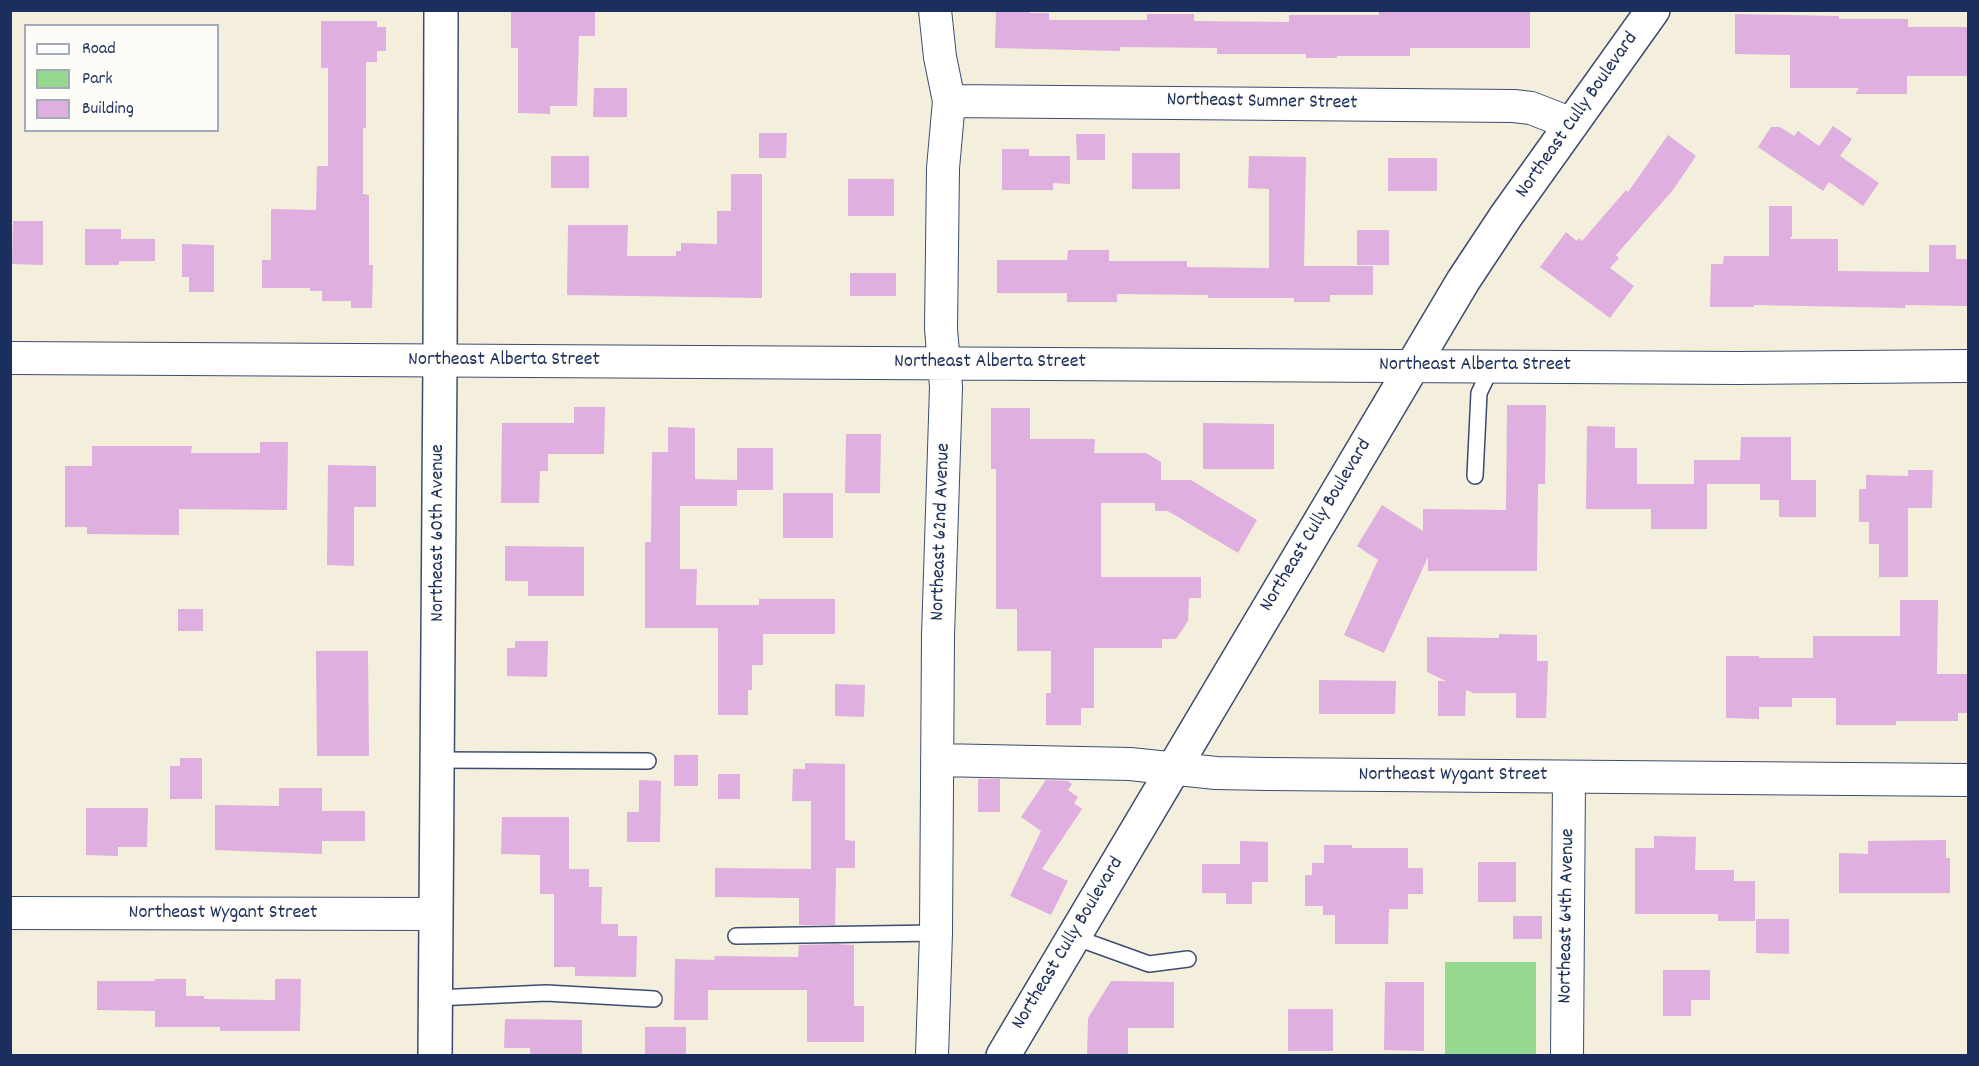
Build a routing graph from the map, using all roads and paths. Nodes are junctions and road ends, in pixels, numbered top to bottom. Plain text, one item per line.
1 (441, 10) edge
2 (935, 10) edge
3 (1653, 10) edge
4 (949, 101) junction
5 (1572, 124) junction
6 (10, 358) edge
7 (440, 361) junction
8 (944, 362) junction
9 (1413, 365) junction
10 (1492, 366) junction
11 (1968, 366) edge
12 (1475, 476) dead end
13 (437, 760) junction
14 (937, 760) junction
15 (648, 761) dead end
16 (1173, 768) junction
17 (1569, 777) junction
18 (1968, 780) edge
19 (10, 913) edge
20 (436, 915) junction
21 (936, 933) junction
22 (736, 936) dead end
23 (1074, 937) junction
24 (1188, 959) dead end
25 (435, 998) junction
26 (654, 999) dead end
27 (435, 1056) edge
28 (932, 1056) edge
29 (1003, 1056) edge
30 (1567, 1056) edge

1 - 7 main road, Northeast 60th Avenue
2 - 4 street, Northeast 62nd Avenue
3 - 5 main road, Northeast Cully Boulevard
4 - 5 street, Northeast Sumner Street
4 - 8 street, Northeast 62nd Avenue
5 - 9 main road, Northeast Cully Boulevard
6 - 7 street, Northeast Alberta Street
7 - 8 street, Northeast Alberta Street
7 - 13 main road, Northeast 60th Avenue
8 - 9 street, Northeast Alberta Street
8 - 14 street, Northeast 62nd Avenue
9 - 10 street, Northeast Alberta Street
9 - 16 main road, Northeast Cully Boulevard
10 - 11 street, Northeast Alberta Street
10 - 12 lane
13 - 15 lane
13 - 20 main road, Northeast 60th Avenue
14 - 16 street, Northeast Wygant Street
14 - 21 street, Northeast 62nd Avenue
16 - 17 street, Northeast Wygant Street
16 - 23 main road, Northeast Cully Boulevard
17 - 18 street, Northeast Wygant Street
17 - 30 street, Northeast 64th Avenue
19 - 20 street, Northeast Wygant Street
20 - 25 main road, Northeast 60th Avenue
21 - 22 lane
21 - 28 street, Northeast 62nd Avenue
23 - 24 lane
23 - 29 main road, Northeast Cully Boulevard
25 - 26 lane
25 - 27 main road, Northeast 60th Avenue

